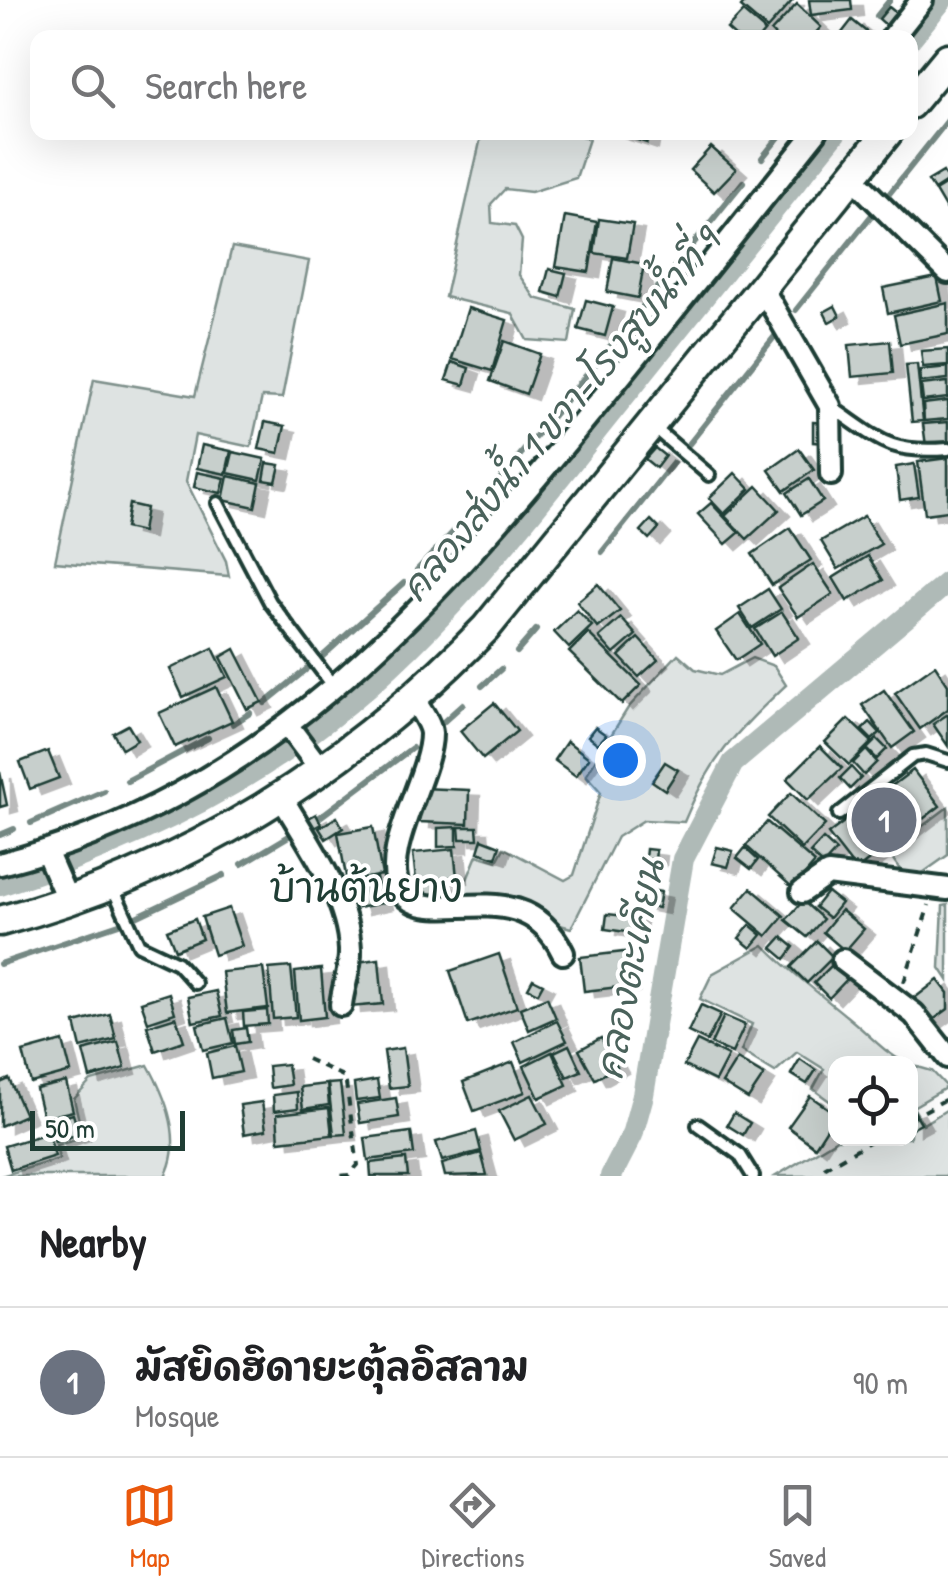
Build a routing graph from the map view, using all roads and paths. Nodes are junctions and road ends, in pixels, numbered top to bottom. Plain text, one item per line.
1 (922, 0) edge
2 (898, 30) edge
3 (948, 58) edge
4 (918, 94) edge
5 (810, 140) edge
6 (882, 140) edge
7 (852, 177) junction
8 (948, 272) edge
9 (762, 288) junction
10 (830, 406) junction
11 (651, 425) junction
12 (948, 449) edge
13 (831, 474) dead end
14 (709, 475) dead end
15 (218, 503) dead end
16 (335, 688) junction
17 (414, 699) junction
18 (291, 729) junction
19 (948, 761) edge
20 (315, 762) junction
21 (282, 798) junction
22 (838, 814) dead end
23 (48, 855) junction
24 (0, 864) edge
25 (112, 885) junction
26 (942, 888) edge
27 (802, 892) dead end
28 (64, 893) junction
29 (0, 921) edge
30 (563, 953) dead end
31 (843, 960) dead end
32 (195, 983) dead end
33 (898, 1003) junction
34 (341, 1005) dead end
35 (948, 1057) edge
36 (307, 1060) dead end
37 (948, 1098) edge
38 (918, 1115) edge
39 (698, 1126) dead end
40 (862, 1146) edge
41 (824, 1168) dead end
42 (340, 1176) edge
43 (753, 1176) edge

1 - 2 street
3 - 4 main road
5 - 16 street
6 - 7 main road
7 - 8 street
7 - 9 main road
9 - 10 street
9 - 11 main road
10 - 12 lane
10 - 13 street
11 - 14 lane
11 - 17 main road
15 - 16 lane
16 - 18 street
17 - 20 main road
17 - 30 street
18 - 20 street
18 - 23 street
19 - 22 lane
20 - 21 main road
21 - 25 main road
21 - 34 street
23 - 24 street
23 - 28 street
25 - 28 main road
25 - 32 lane
26 - 27 street
26 - 33 path
28 - 29 main road
31 - 33 street
33 - 35 street
36 - 42 path
37 - 38 path
39 - 43 lane
40 - 41 path

